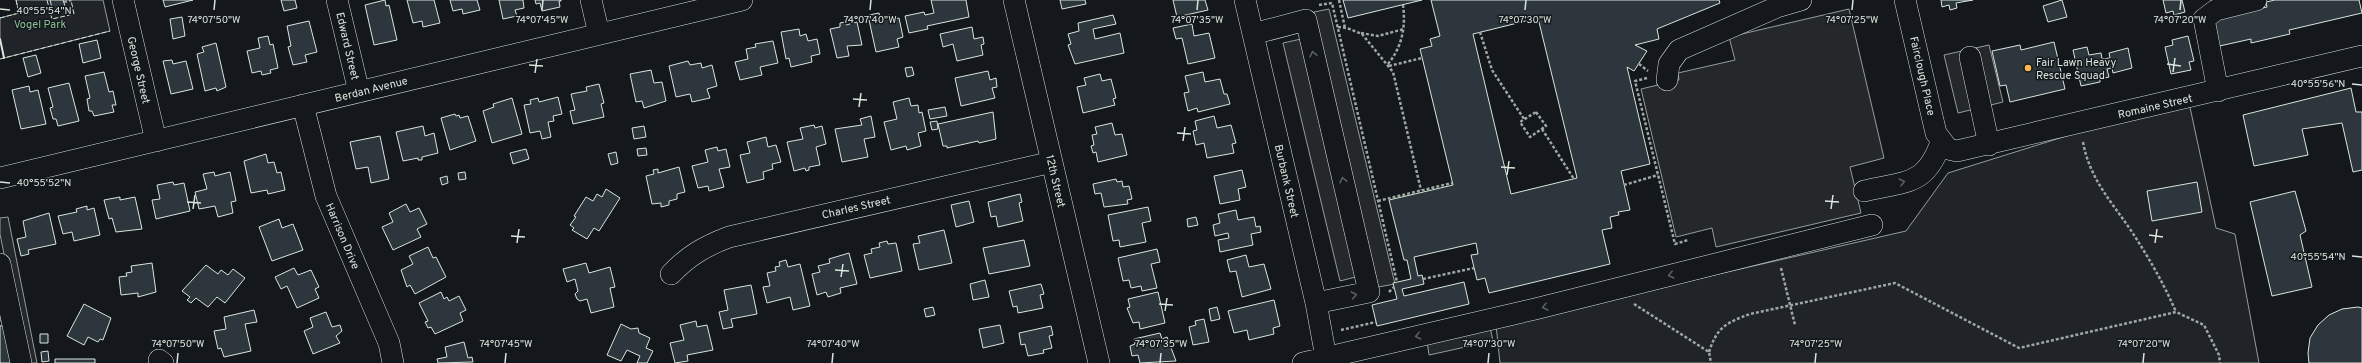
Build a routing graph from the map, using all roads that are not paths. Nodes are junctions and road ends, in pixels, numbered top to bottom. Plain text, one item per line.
1 (123, 0) edge
2 (337, 0) edge
3 (591, 0) edge
4 (742, 0) edge
5 (1014, 0) edge
6 (1245, 0) edge
7 (1801, 0) edge
8 (1905, 0) edge
9 (2256, 0) edge
10 (599, 34) junction
11 (1253, 34) junction
12 (2362, 56) edge
13 (1970, 57) dead end
14 (1658, 76) road end
15 (2218, 91) junction
16 (359, 92) junction
17 (303, 105) junction
18 (156, 141) junction
19 (1945, 145) junction
20 (1989, 145) junction
21 (1052, 162) junction
22 (0, 178) edge
23 (1864, 191) dead end
24 (1872, 225) dead end
25 (0, 264) edge
26 (670, 274) dead end
27 (3, 296) edge
28 (1316, 303) junction
29 (1326, 360) edge
30 (21, 363) edge
31 (393, 363) edge
32 (1099, 363) edge
33 (1303, 363) edge

1 - 18 street, George Street
2 - 16 street, Edward Street
3 - 10 street
4 - 10 street, Berdan Avenue
5 - 21 street, 12th Street
6 - 11 street, Burbank Street
7 - 14 street
8 - 19 street, Fairclough Place
9 - 15 street
10 - 16 street, Berdan Avenue
11 - 28 street, Burbank Street
28 -> 11 street
12 - 15 street, Romaine Street
13 - 20 street
15 - 20 street, Romaine Street
16 - 17 street, Berdan Avenue
17 - 18 street, Berdan Avenue
17 - 31 street, Harrison Drive
18 - 22 street, Berdan Avenue
19 - 20 street, Romaine Street
23 -> 19 street
21 - 26 street, Charles Street
21 - 32 street, 12th Street
24 -> 29 street
25 - 27 street
27 - 30 street
28 - 29 street, Burbank Street
29 - 33 street

